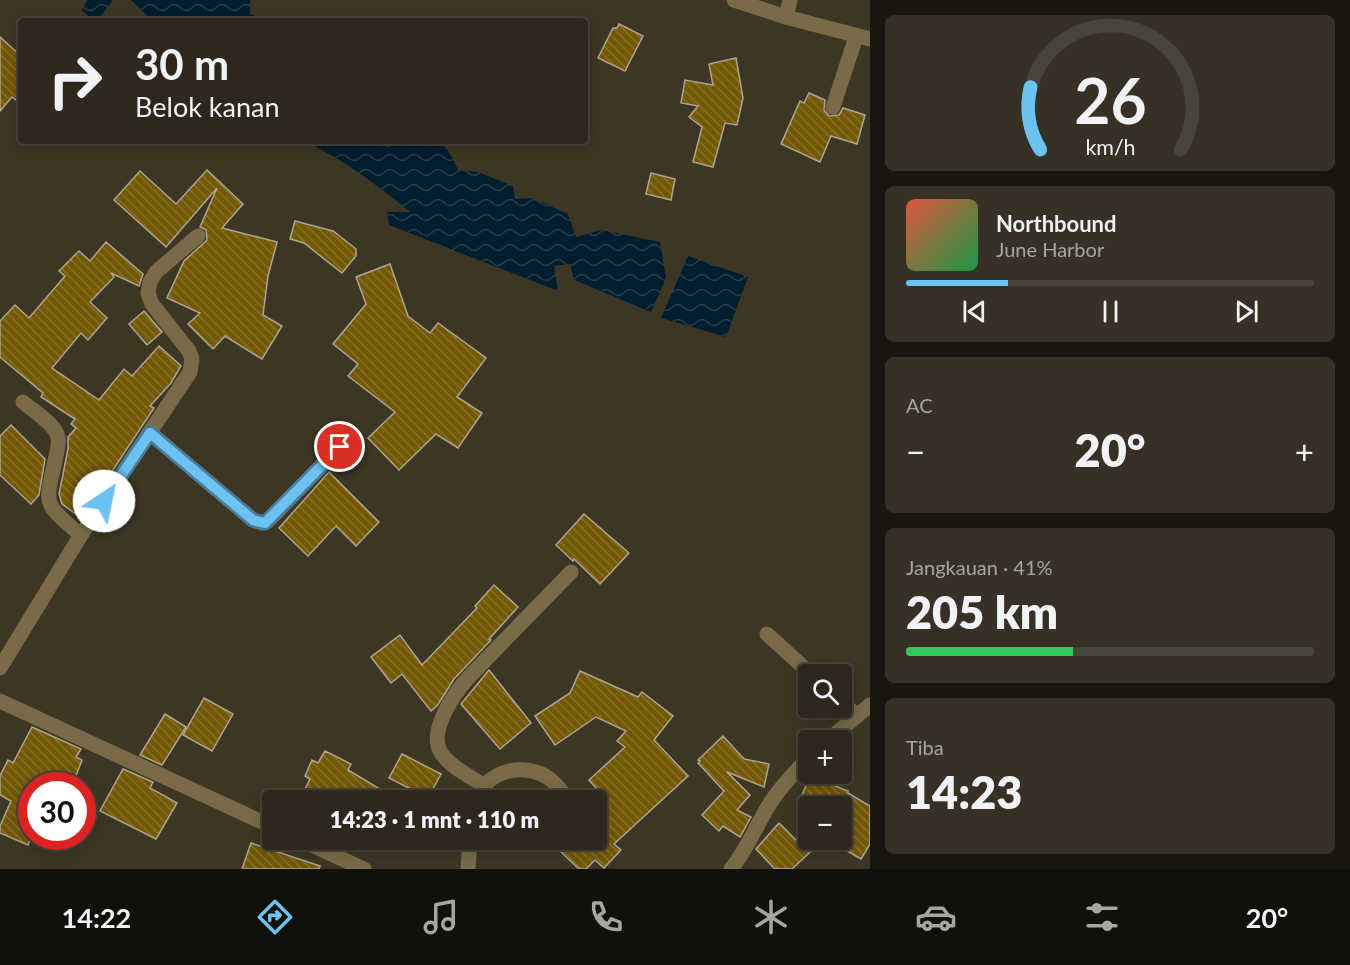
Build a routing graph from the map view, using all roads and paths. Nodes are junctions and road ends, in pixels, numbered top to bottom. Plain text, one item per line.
1 (734, 0) edge
2 (790, 0) edge
3 (786, 17) junction
4 (863, 38) edge
5 (833, 107) dead end
6 (198, 236) dead end
7 (23, 402) dead end
8 (150, 433) junction
9 (340, 447) dead end
10 (81, 535) junction
11 (572, 572) dead end
12 (767, 634) dead end
13 (800, 664) edge
14 (0, 668) edge
15 (0, 701) edge
16 (870, 705) edge
17 (852, 711) edge
18 (856, 715) junction
19 (839, 730) edge
20 (798, 769) edge
21 (483, 785) junction
22 (481, 790) edge
23 (561, 790) edge
24 (262, 822) edge
25 (323, 850) edge
26 (469, 850) edge
27 (364, 869) edge
28 (468, 869) edge
29 (731, 869) edge

1 - 3 street
2 - 3 street
3 - 4 street
4 - 5 street
6 - 8 street
7 - 10 street
8 - 9 street
8 - 10 street
10 - 14 street
11 - 21 street
12 - 13 street
15 - 24 street
16 - 18 street
17 - 18 street
18 - 19 street
20 - 29 street
21 - 22 street
21 - 23 street
25 - 27 street
26 - 28 street

